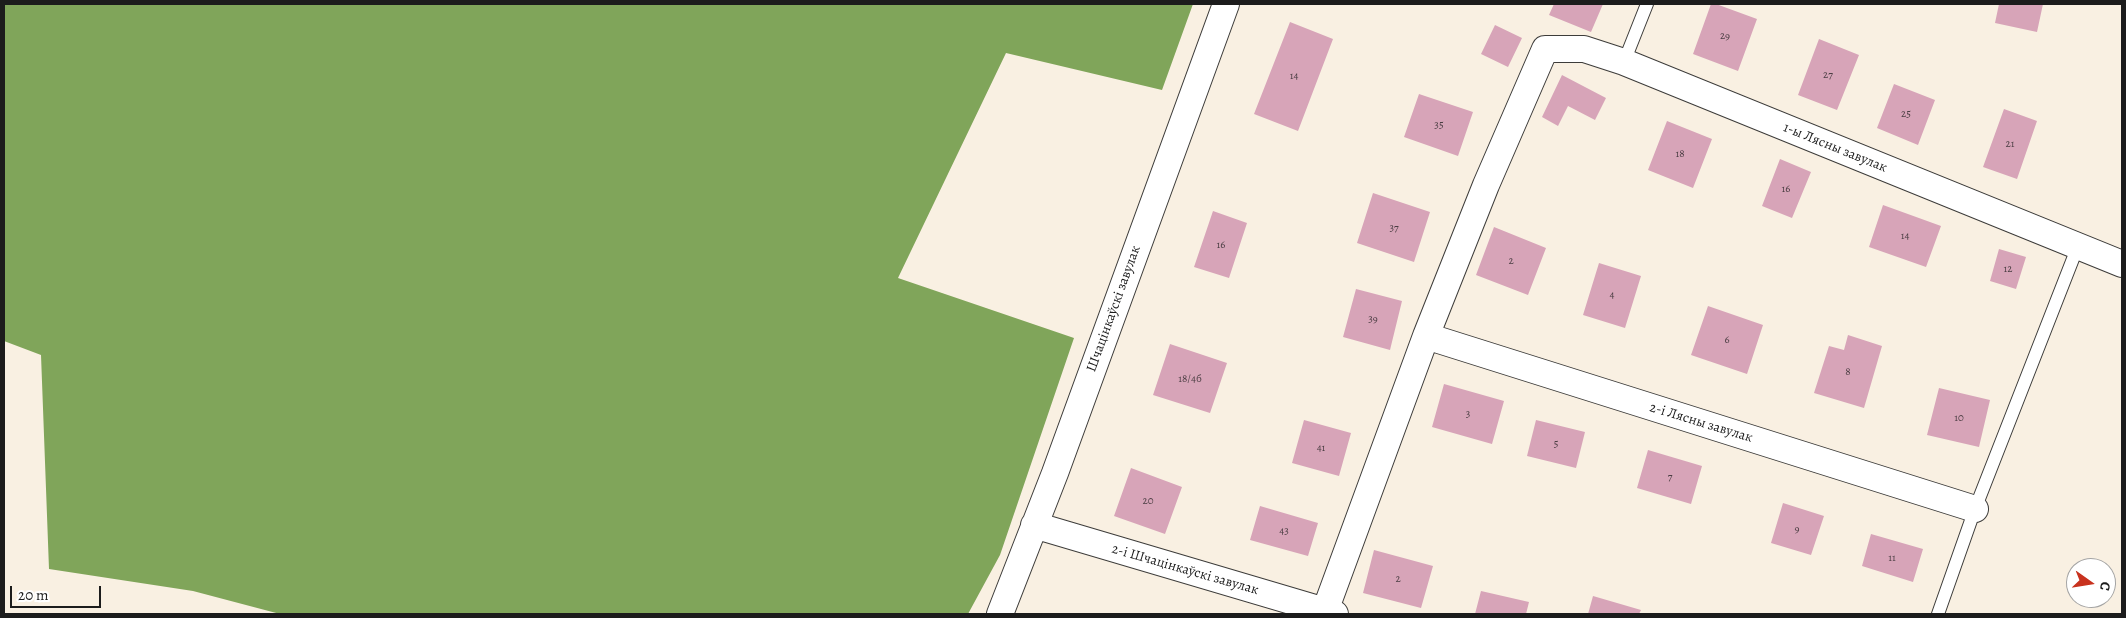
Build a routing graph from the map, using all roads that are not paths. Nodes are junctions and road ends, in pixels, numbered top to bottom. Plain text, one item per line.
1 (1226, 4) edge
2 (1647, 4) edge
3 (1624, 62) junction
4 (2078, 246) junction
5 (2122, 264) edge
6 (1426, 336) junction
7 (1975, 509) junction
8 (1034, 525) junction
9 (1330, 613) edge
10 (1000, 614) edge
11 (1938, 614) edge

1 - 8 street, Шчацінкаўскі завулак
2 - 3 lane
3 - 4 street, 1-ы Лясны завулак
3 - 6 street, 1-ы Лясны завулак
4 - 5 street, 1-ы Лясны завулак
4 - 7 lane
6 - 7 street, 2-і Лясны завулак
6 - 9 street
7 - 11 lane
8 - 9 street, 2-і Шчацінкаўскі завулак
8 - 10 street, Шчацінкаўскі завулак

